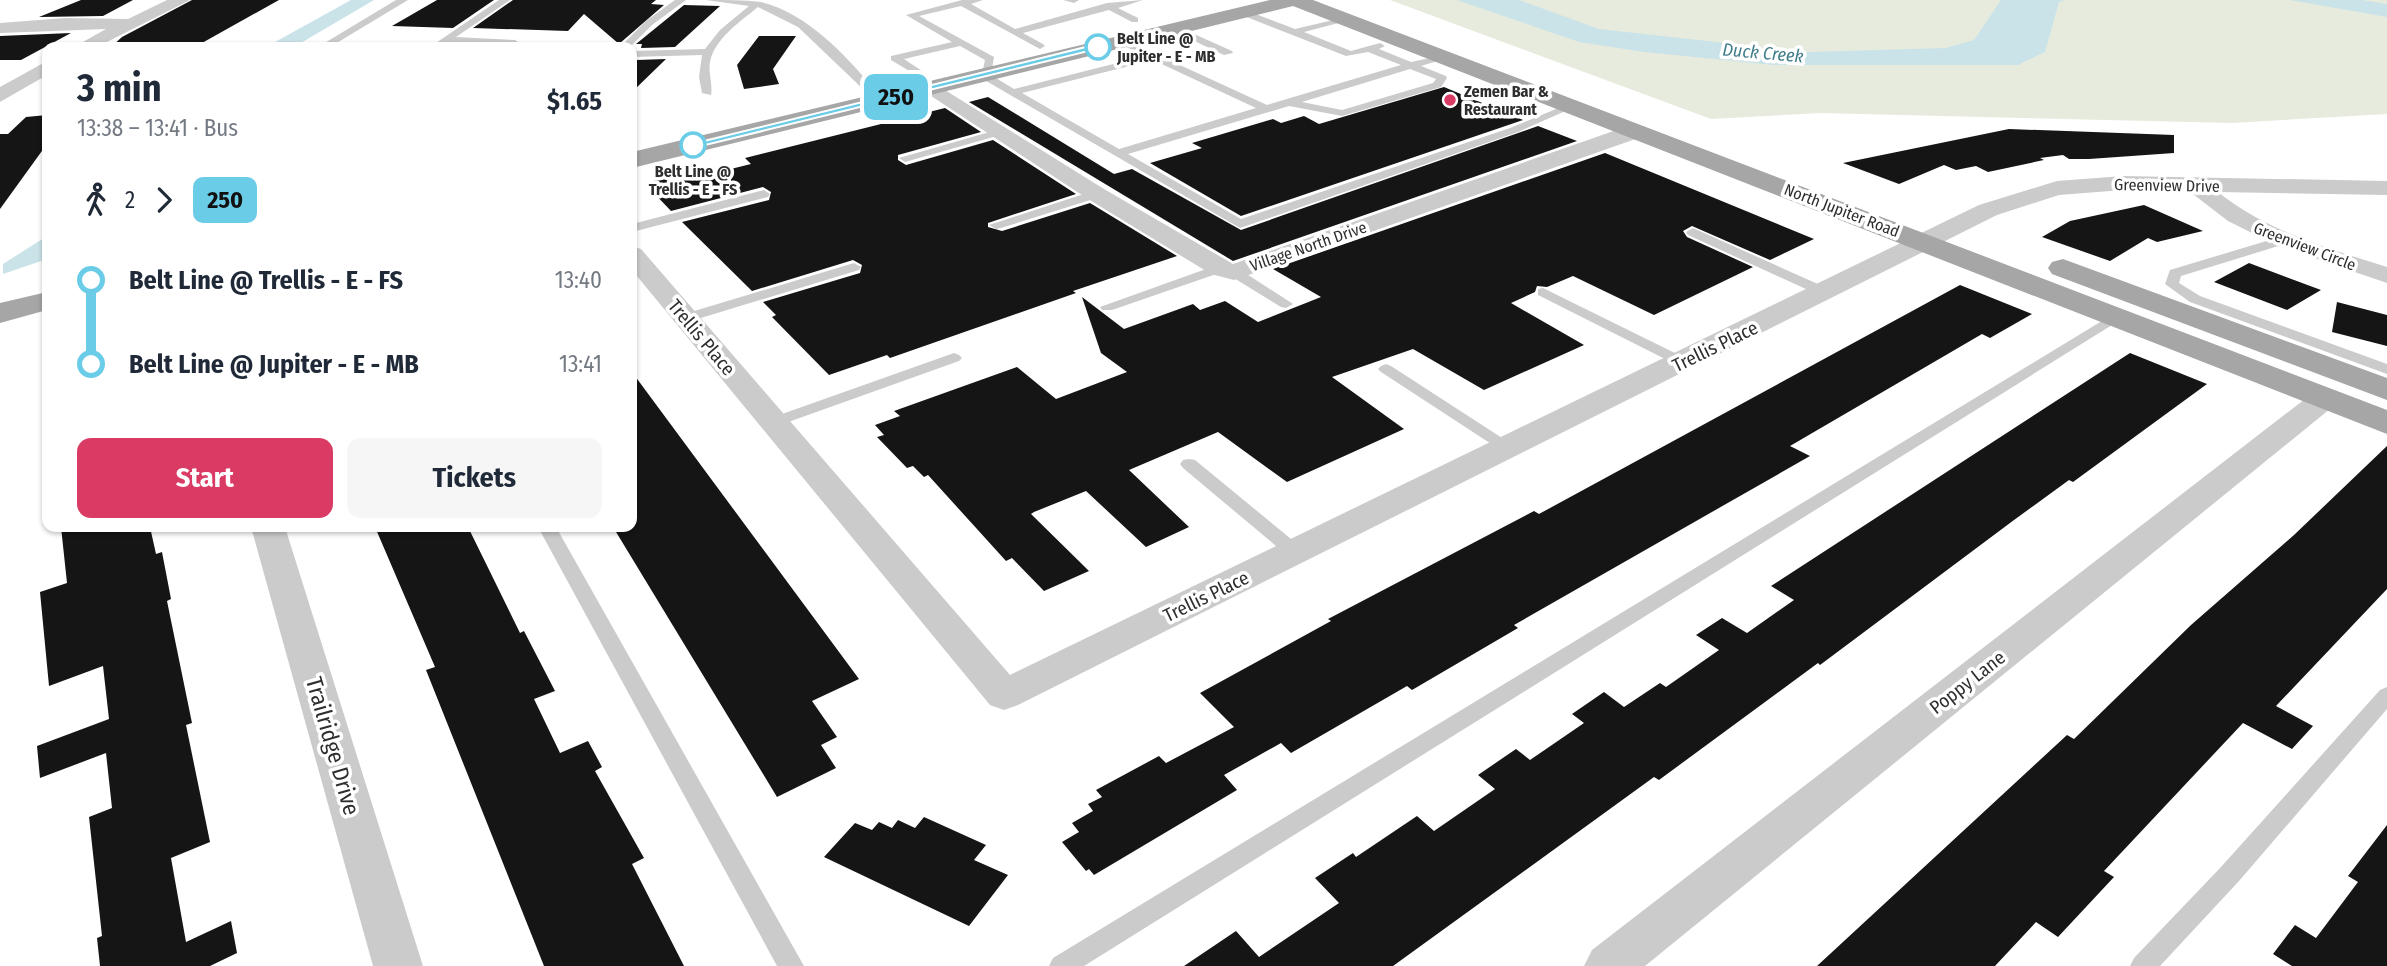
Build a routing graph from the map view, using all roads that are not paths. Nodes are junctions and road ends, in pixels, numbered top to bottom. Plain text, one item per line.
1 (181, 0) edge
2 (403, 0) edge
3 (505, 0) edge
4 (681, 0) edge
5 (711, 0) edge
6 (978, 0) edge
7 (1068, 0) edge
8 (1074, 0) edge
9 (1093, 0) edge
10 (1218, 0) edge
11 (1295, 0) edge
12 (756, 4) junction
13 (962, 4) junction
14 (1108, 7) junction
15 (1137, 10) edge
16 (1242, 12) junction
17 (1343, 19) junction
18 (130, 24) junction
19 (0, 28) edge
20 (1174, 28) junction
21 (1014, 32) junction
22 (1294, 32) junction
23 (446, 40) junction
24 (1121, 41) junction
25 (1398, 41) junction
26 (93, 42) edge
27 (332, 42) edge
28 (443, 42) edge
29 (511, 42) edge
30 (630, 42) edge
31 (961, 43) junction
32 (1040, 46) junction
33 (1476, 47) dead end
34 (1369, 49) junction
35 (707, 52) junction
36 (1228, 53) dead end
37 (637, 54) edge
38 (1152, 57) junction
39 (1440, 57) junction
40 (1412, 66) junction
41 (988, 67) junction
42 (42, 70) edge
43 (926, 82) junction
44 (868, 88) junction
45 (1014, 92) junction
46 (708, 93) dead end
47 (0, 96) edge
48 (1603, 96) junction
49 (1288, 103) junction
50 (1572, 106) junction
51 (1266, 109) junction
52 (1636, 131) junction
53 (1000, 132) junction
54 (637, 142) edge
55 (1118, 153) junction
56 (905, 158) dead end
57 (637, 159) edge
58 (2193, 184) junction
59 (2387, 188) edge
60 (764, 194) dead end
61 (1096, 194) junction
62 (1920, 223) junction
63 (996, 225) dead end
64 (637, 227) edge
65 (1956, 228) junction
66 (1693, 232) dead end
67 (2283, 240) junction
68 (637, 260) edge
69 (853, 267) dead end
70 (1227, 270) junction
71 (2387, 275) edge
72 (42, 281) edge
73 (0, 290) edge
74 (1543, 292) dead end
75 (1824, 292) junction
76 (42, 302) edge
77 (1286, 304) dead end
78 (1107, 307) dead end
79 (0, 313) edge
80 (2115, 317) junction
81 (686, 318) junction
82 (954, 358) dead end
83 (1682, 362) junction
84 (1386, 369) dead end
85 (2387, 369) edge
86 (2387, 390) edge
87 (2325, 398) junction
88 (774, 422) junction
89 (2387, 422) edge
90 (1508, 447) junction
91 (1189, 464) dead end
92 (269, 532) edge
93 (551, 532) edge
94 (1296, 552) junction
95 (2387, 695) edge
96 (398, 966) edge
97 (791, 966) edge
98 (1062, 966) edge
99 (1609, 966) edge
100 (2143, 966) edge

1 - 18 street
2 - 27 lane
3 - 23 lane
4 - 30 lane
5 - 12 lane
6 - 13 lane
7 - 8 lane
9 - 14 lane
10 - 15 main road
11 - 16 main road
11 - 17 main road, North Jupiter Road
12 - 35 lane
12 - 44 lane
13 - 21 lane
13 - 31 lane
14 - 15 lane
14 - 15 lane
14 - 21 lane
15 - 32 main road
16 - 20 main road
16 - 22 lane
17 - 22 lane
17 - 25 main road, North Jupiter Road
18 - 19 street
18 - 26 street
20 - 24 main road
20 - 36 lane
21 - 32 lane
22 - 34 lane
23 - 28 lane
23 - 29 lane
24 - 38 lane
24 - 41 main road
25 - 34 lane
25 - 39 main road, North Jupiter Road
31 - 41 lane
31 - 43 lane
32 - 41 main road
33 - 48 main road, North Jupiter Road
34 - 40 lane
35 - 37 lane
35 - 46 lane
38 - 45 lane
38 - 51 lane
39 - 40 lane
39 - 50 main road, North Jupiter Road
40 - 49 lane
40 - 49 lane
41 - 43 main road
41 - 45 lane
42 - 47 street
43 - 44 main road
43 - 53 street
43 - 57 main road
44 - 54 main road
45 - 55 lane
48 - 50 main road
48 - 62 main road, North Jupiter Road
49 - 51 lane
50 - 52 main road, North Jupiter Road
50 - 55 lane
51 - 55 lane
52 - 62 main road, North Jupiter Road
52 - 70 street, Village North Drive
53 - 56 lane
53 - 61 street
58 - 59 street, Greenview Drive
58 - 65 street, Greenview Drive
58 - 67 street, Greenview Circle
60 - 64 lane
61 - 63 lane
61 - 70 street
62 - 65 main road, North Jupiter Road
62 - 75 street, Trellis Place
62 - 80 main road, North Jupiter Road
65 - 86 main road, North Jupiter Road
66 - 75 lane
67 - 71 street, Greenview Circle
67 - 85 lane
68 - 81 street, Trellis Place
69 - 81 lane
70 - 77 lane
70 - 78 lane
72 - 73 main road
74 - 83 lane
75 - 83 street, Trellis Place
76 - 79 main road
80 - 87 main road, North Jupiter Road
80 - 98 lane
81 - 88 street, Trellis Place
82 - 88 lane
83 - 90 street, Trellis Place
84 - 90 lane
87 - 89 main road, North Jupiter Road
87 - 99 street, Poppy Lane
88 - 94 street, Trellis Place
90 - 94 street, Trellis Place
91 - 94 lane
92 - 96 street, Trailridge Drive
93 - 97 lane
95 - 100 lane

